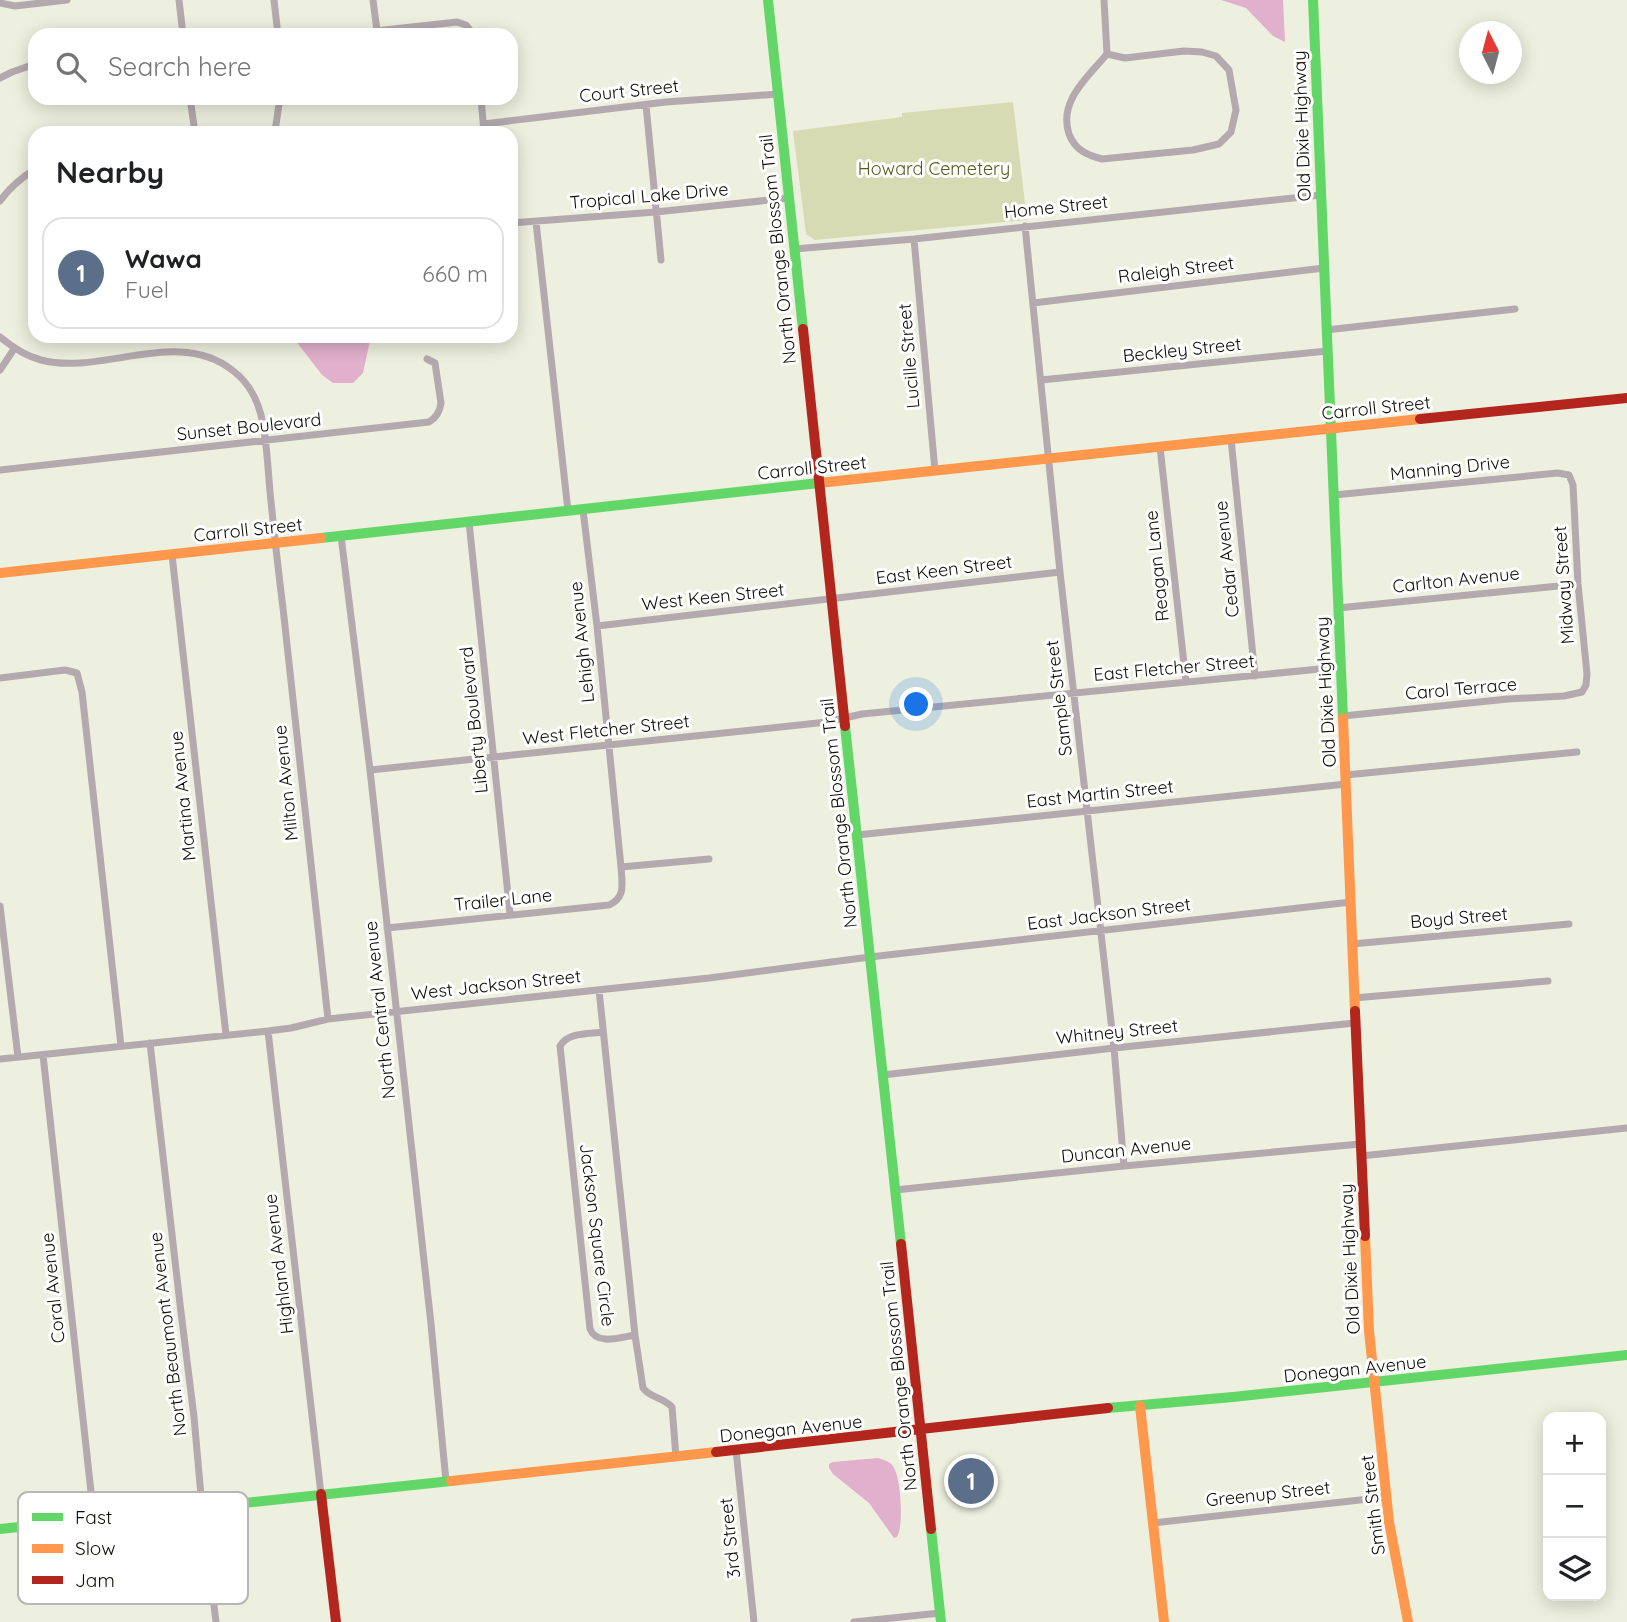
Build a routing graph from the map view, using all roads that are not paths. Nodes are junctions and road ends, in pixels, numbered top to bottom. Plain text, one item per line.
1 (67, 0) edge
2 (179, 0) edge
3 (274, 0) edge
4 (373, 0) edge
5 (768, 0) edge
6 (1104, 0) edge
7 (1313, 0) edge
8 (0, 3) edge
9 (182, 28) edge
10 (277, 28) edge
11 (377, 28) edge
12 (404, 28) edge
13 (468, 28) edge
14 (1107, 54) junction
15 (28, 66) edge
16 (0, 78) edge
17 (778, 94) junction
18 (191, 105) edge
19 (280, 105) edge
20 (482, 105) edge
21 (646, 105) junction
22 (484, 124) joint
23 (194, 126) edge
24 (278, 126) edge
25 (28, 173) edge
26 (1321, 195) junction
27 (789, 198) junction
28 (0, 201) edge
29 (656, 212) junction
30 (536, 222) junction
31 (518, 223) edge
32 (1025, 226) junction
33 (914, 239) junction
34 (794, 249) junction
35 (661, 260) dead end
36 (1324, 268) junction
37 (1033, 303) junction
38 (1516, 309) dead end
39 (1326, 330) junction
40 (0, 337) edge
41 (15, 349) junction
42 (1327, 351) junction
43 (427, 359) dead end
44 (0, 370) edge
45 (1041, 380) junction
46 (1627, 398) edge
47 (1330, 428) junction
48 (1231, 439) junction
49 (265, 441) junction
50 (1160, 447) junction
51 (1048, 459) junction
52 (0, 470) edge
53 (935, 471) junction
54 (1569, 475) joint
55 (819, 484) junction
56 (1334, 495) junction
57 (583, 510) junction
58 (568, 511) junction
59 (469, 522) junction
60 (341, 536) junction
61 (275, 543) junction
62 (172, 555) junction
63 (1060, 572) junction
64 (0, 573) edge
65 (1578, 584) junction
66 (832, 599) junction
67 (1338, 608) junction
68 (597, 626) junction
69 (1340, 667) junction
70 (1255, 676) junction
71 (0, 678) edge
72 (1186, 682) junction
73 (1583, 692) joint
74 (1075, 693) junction
75 (1343, 716) junction
76 (845, 719) junction
77 (609, 746) junction
78 (1577, 752) dead end
79 (494, 758) junction
80 (370, 770) junction
81 (1346, 780) junction
82 (1088, 811) junction
83 (857, 835) junction
84 (709, 859) dead end
85 (621, 867) junction
86 (620, 897) joint
87 (1351, 901) junction
88 (0, 906) edge
89 (510, 914) junction
90 (1569, 924) dead end
91 (387, 928) junction
92 (1100, 931) junction
93 (1352, 944) junction
94 (870, 957) junction
95 (1549, 981) dead end
96 (599, 990) junction
97 (1354, 998) junction
98 (396, 1012) junction
99 (328, 1019) junction
100 (1355, 1023) junction
101 (268, 1031) junction
102 (603, 1032) junction
103 (226, 1035) junction
104 (150, 1043) junction
105 (121, 1046) junction
106 (1114, 1048) junction
107 (43, 1055) junction
108 (18, 1057) junction
109 (0, 1059) edge
110 (883, 1075) junction
111 (1627, 1128) edge
112 (1360, 1144) junction
113 (1361, 1156) junction
114 (1124, 1166) junction
115 (895, 1190) junction
116 (635, 1335) junction
117 (1627, 1355) edge
118 (1375, 1382) junction
119 (1140, 1406) junction
120 (920, 1429) junction
121 (736, 1450) junction
122 (676, 1457) junction
123 (446, 1481) junction
124 (91, 1492) edge
125 (201, 1492) edge
126 (321, 1494) junction
127 (1387, 1497) junction
128 (248, 1502) edge
129 (1153, 1523) junction
130 (18, 1527) edge
131 (0, 1529) edge
132 (214, 1604) edge
133 (940, 1618) edge
134 (216, 1622) edge
135 (336, 1622) edge
136 (754, 1622) edge
137 (854, 1622) edge
138 (1164, 1622) edge
139 (1408, 1622) edge

1 - 8 street
2 - 9 street
3 - 10 street
4 - 11 street
5 - 17 street, North Orange Blossom Trail
6 - 14 street
7 - 26 street, Old Dixie Highway
12 - 13 street
14 - 14 street
15 - 16 street
17 - 21 street, Court Street
17 - 27 street, North Orange Blossom Trail
18 - 23 street
19 - 24 street
20 - 22 street
21 - 22 street, Court Street
21 - 29 street
25 - 28 street
26 - 32 street, Home Street
26 - 36 street, Old Dixie Highway
27 - 29 street, Tropical Lake Drive
27 - 34 street, North Orange Blossom Trail
29 - 30 street, Tropical Lake Drive
29 - 35 street
30 - 31 street, Tropical Lake Drive
30 - 58 street
32 - 33 street, Home Street
32 - 37 street, Sample Street
33 - 34 street, Home Street
33 - 53 street, Lucille Street
34 - 55 street, North Orange Blossom Trail
36 - 37 street, Raleigh Street
36 - 39 street, Old Dixie Highway
37 - 45 street, Sample Street
38 - 39 street
39 - 42 street, Old Dixie Highway
40 - 41 street
41 - 44 street
41 - 49 street
42 - 45 street, Beckley Street
42 - 47 street, Old Dixie Highway
43 - 49 street, Sunset Boulevard
45 - 51 street, Sample Street
46 - 47 street, Carroll Street
47 - 48 street, Carroll Street
47 - 56 street, Old Dixie Highway
48 - 50 street, Carroll Street
48 - 70 street, Cedar Avenue
49 - 52 street, Sunset Boulevard
49 - 61 street
50 - 51 street, Carroll Street
50 - 72 street, Reagan Lane
51 - 53 street, Carroll Street
51 - 63 street, Sample Street
53 - 55 street, Carroll Street
54 - 56 street, Manning Drive
54 - 65 street, Midway Street
55 - 57 street, Carroll Street
55 - 66 street, North Orange Blossom Trail
56 - 67 street, Old Dixie Highway
57 - 58 street, Carroll Street
57 - 68 street, Lehigh Avenue
58 - 59 street, Carroll Street
59 - 60 street, Carroll Street
59 - 79 street, Liberty Boulevard
60 - 61 street, Carroll Street
60 - 80 street, North Central Avenue
61 - 62 street, Carroll Street
61 - 99 street, Milton Avenue
62 - 64 street, Carroll Street
62 - 103 street, Martina Avenue
63 - 66 street, East Keen Street
63 - 74 street, Sample Street
65 - 67 street, Carlton Avenue
65 - 73 street, Midway Street
66 - 68 street, West Keen Street
66 - 76 street, North Orange Blossom Trail
67 - 69 street, Old Dixie Highway
68 - 77 street, Lehigh Avenue
69 - 70 street, East Fletcher Street
69 - 75 street, Old Dixie Highway
70 - 72 street, East Fletcher Street
71 - 105 street
72 - 74 street, East Fletcher Street
73 - 75 street, Carol Terrace
74 - 76 street, East Fletcher Street
74 - 82 street, Sample Street
75 - 81 street, Old Dixie Highway
76 - 77 street, West Fletcher Street
76 - 83 street, North Orange Blossom Trail
77 - 79 street, West Fletcher Street
77 - 85 street, Lehigh Avenue
78 - 81 street, East Martin Street
79 - 80 street, West Fletcher Street
79 - 89 street, Liberty Boulevard
80 - 91 street, North Central Avenue
81 - 82 street, East Martin Street
81 - 87 street, Old Dixie Highway
82 - 83 street, East Martin Street
82 - 92 street, Sample Street
83 - 94 street, North Orange Blossom Trail
84 - 85 street
85 - 86 street, Lehigh Avenue
86 - 89 street, Trailer Lane
87 - 92 street, East Jackson Street
87 - 93 street, Old Dixie Highway
88 - 108 street
89 - 91 street, Trailer Lane
90 - 93 street, Boyd Street
91 - 98 street, North Central Avenue
92 - 94 street, East Jackson Street
92 - 106 street, Sample Street
93 - 97 street, Old Dixie Highway
94 - 96 street, West Jackson Street
94 - 110 street, North Orange Blossom Trail
95 - 97 street
96 - 98 street, West Jackson Street
96 - 102 street
97 - 100 street, Old Dixie Highway
98 - 99 street, West Jackson Street
98 - 123 street, North Central Avenue
99 - 101 street, West Jackson Street
100 - 106 street, Whitney Street
100 - 112 street, Old Dixie Highway
101 - 103 street, West Jackson Street
101 - 126 street, Highland Avenue
102 - 116 street
102 - 116 street, Jackson Square Circle
103 - 104 street, West Jackson Street
104 - 105 street, West Jackson Street
104 - 125 street, North Beaumont Avenue
105 - 107 street, West Jackson Street
106 - 110 street, Whitney Street
106 - 114 street, Sample Street
107 - 108 street, West Jackson Street
107 - 124 street, Coral Avenue
108 - 109 street, West Jackson Street
110 - 115 street, North Orange Blossom Trail
111 - 113 street
112 - 113 street, Old Dixie Highway
112 - 114 street, Duncan Avenue
113 - 118 street, Old Dixie Highway
114 - 115 street, Duncan Avenue
115 - 120 street, North Orange Blossom Trail
116 - 122 street, Jackson Square Circle
117 - 118 street, Donegan Avenue
118 - 119 street, Donegan Avenue
118 - 127 street, Smith Street
119 - 120 street, Donegan Avenue
119 - 129 street
120 - 121 street, Donegan Avenue
120 - 133 street, North Orange Blossom Trail
121 - 122 street, Donegan Avenue
121 - 136 street, 3rd Street
122 - 123 street, Donegan Avenue
123 - 126 street, Donegan Avenue
126 - 128 street, Donegan Avenue
126 - 135 street
127 - 129 street, Greenup Street
127 - 139 street, Smith Street
129 - 138 street
130 - 131 street, Donegan Avenue
132 - 134 street, North Beaumont Avenue
133 - 137 street

